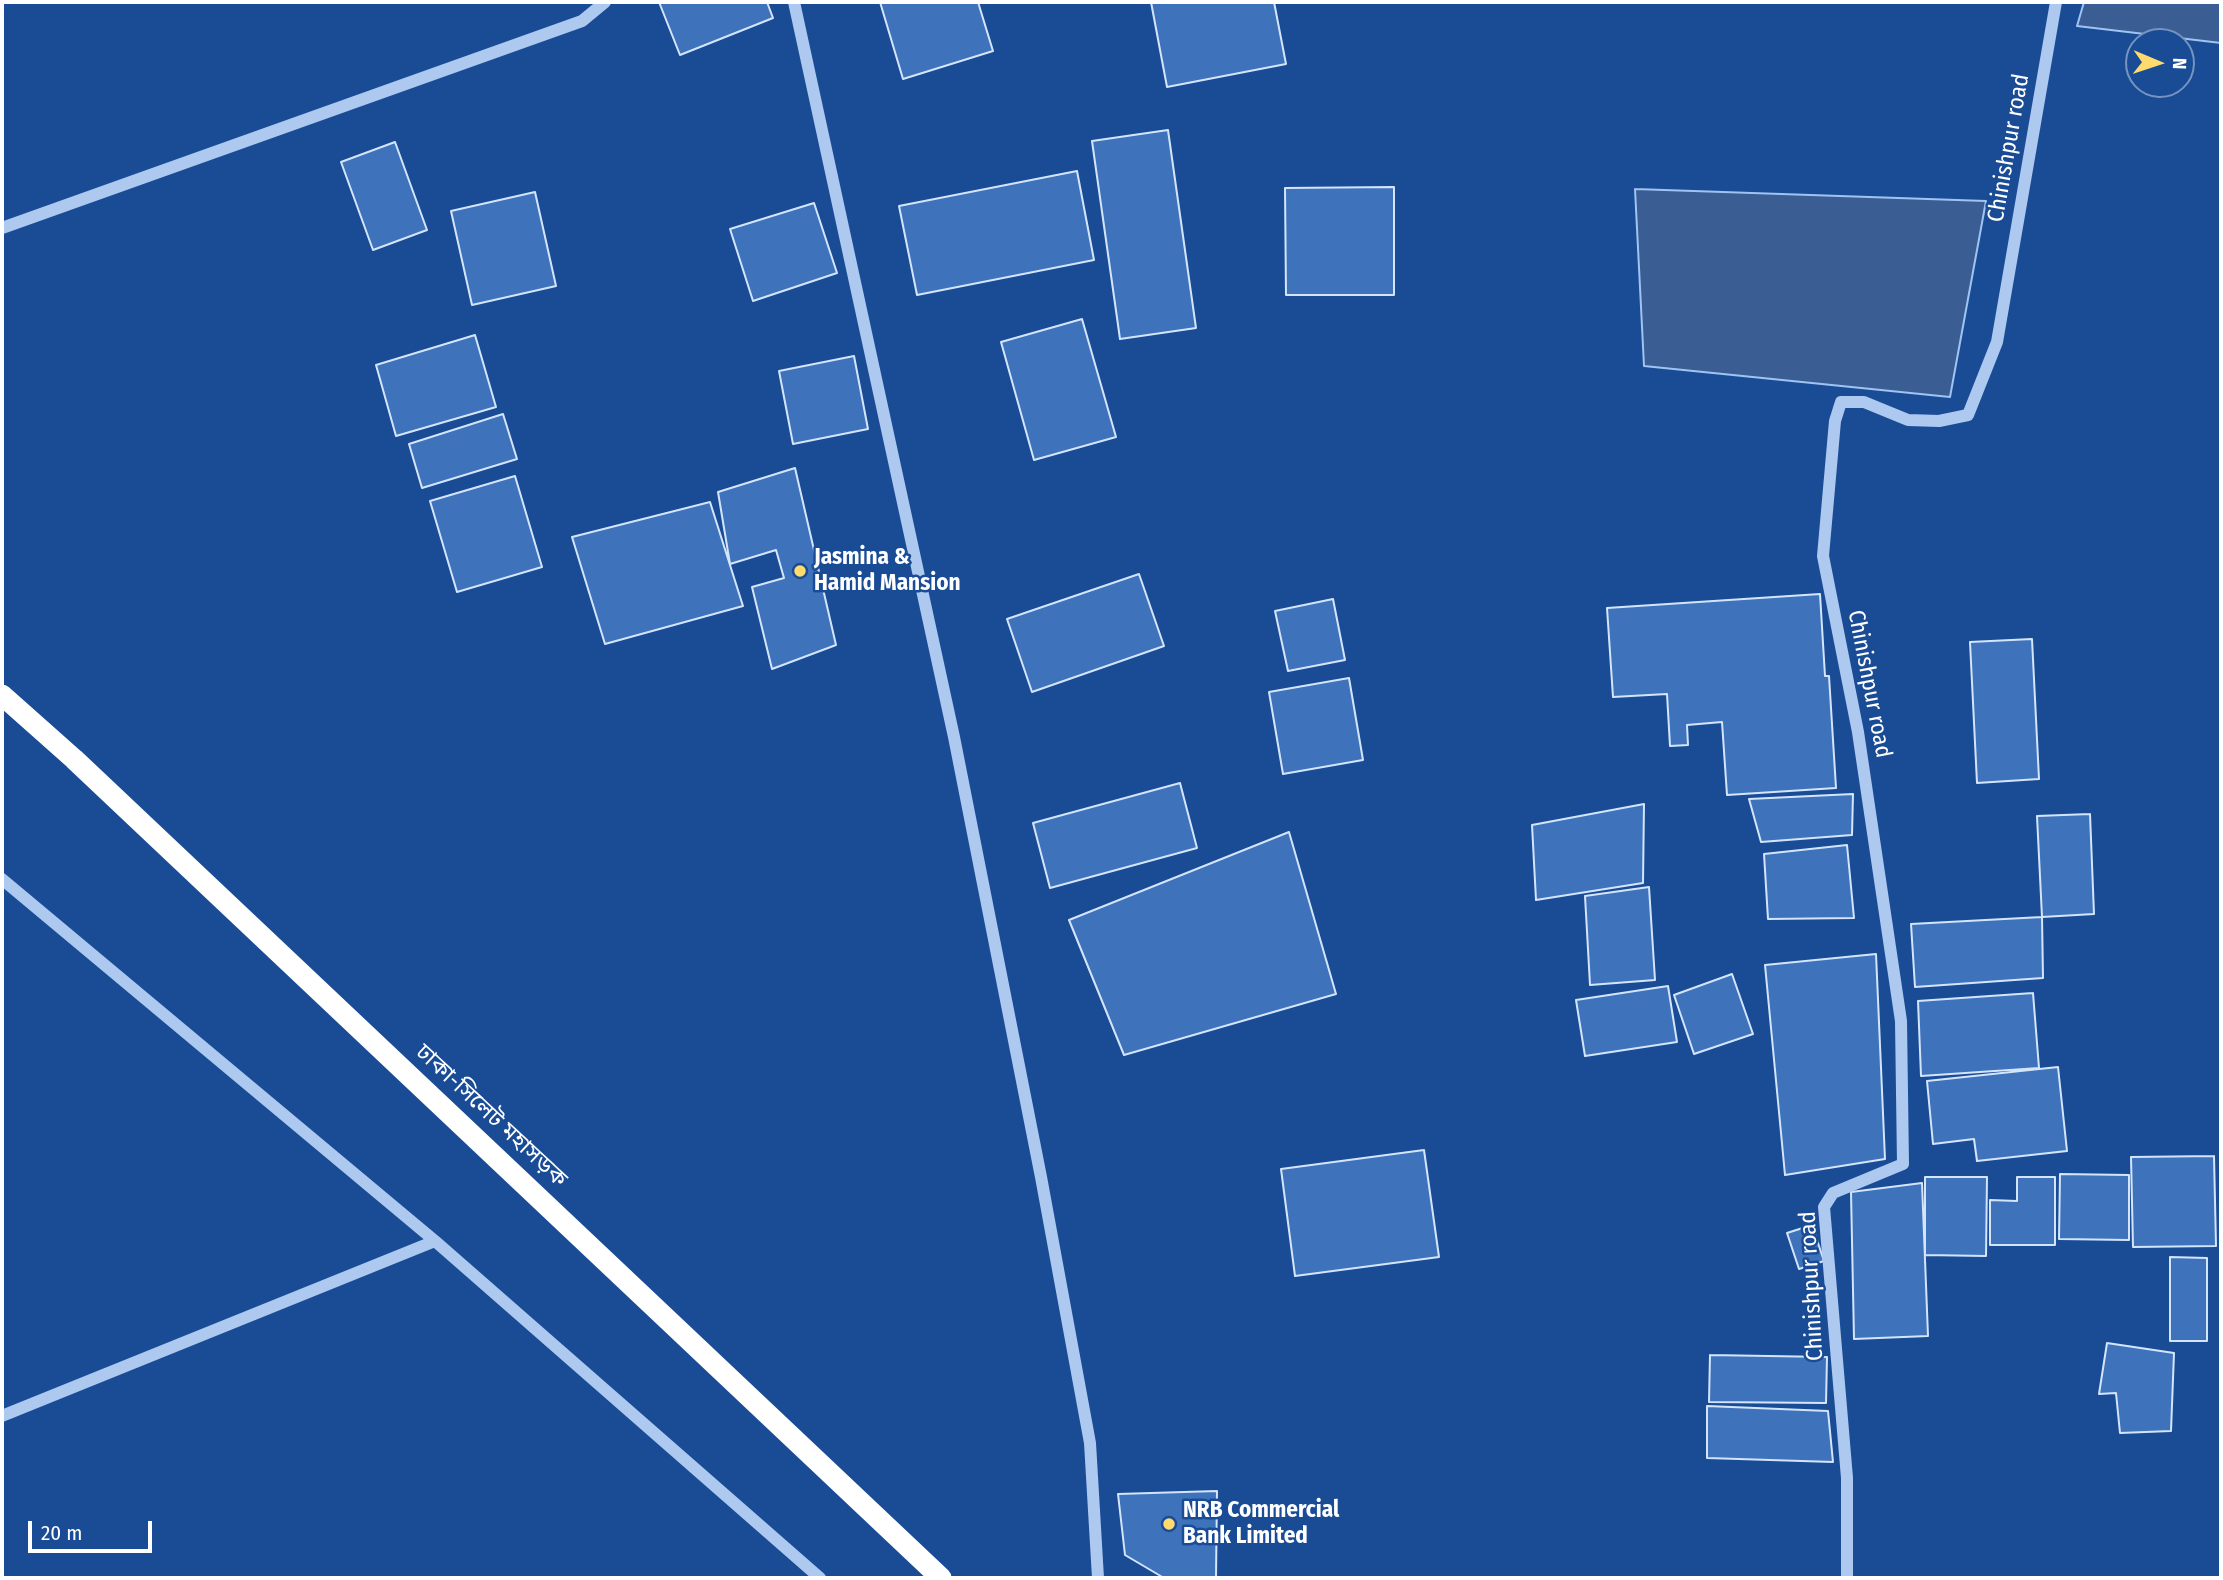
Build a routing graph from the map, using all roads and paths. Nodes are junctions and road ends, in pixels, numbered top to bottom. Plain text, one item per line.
1 (605, 2) edge
2 (794, 2) edge
3 (2056, 2) edge
4 (2, 228) edge
5 (2, 695) edge
6 (2, 879) edge
7 (435, 1241) junction
8 (2, 1416) edge
9 (820, 1578) edge
10 (941, 1578) edge
11 (1098, 1578) edge
12 (1847, 1578) edge

1 - 4 street
2 - 11 street
3 - 12 street, Chinishpur road
5 - 10 highway, ঢাকা-সিলেট মহাসড়ক
6 - 7 street
7 - 8 street
7 - 9 street

